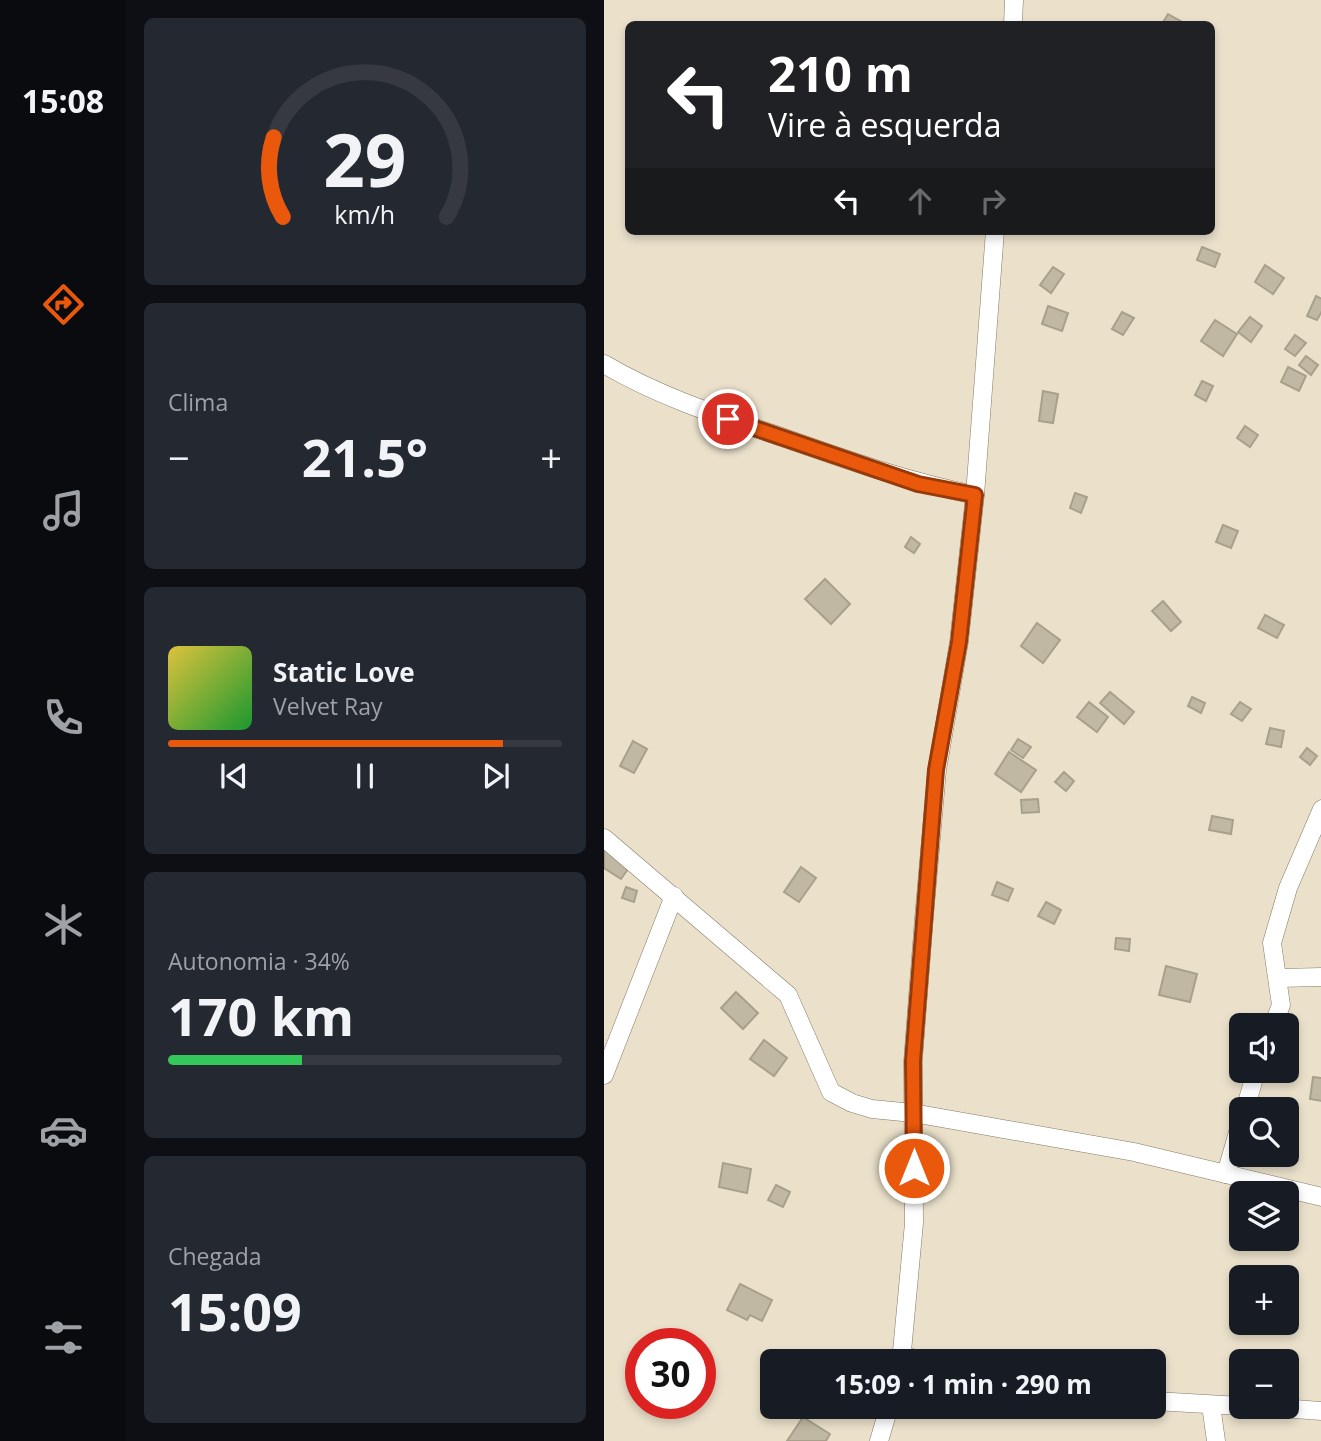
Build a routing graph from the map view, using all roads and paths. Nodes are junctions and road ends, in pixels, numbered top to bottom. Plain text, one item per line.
1 (1014, 0) edge
2 (1013, 21) edge
3 (995, 235) edge
4 (604, 364) edge
5 (975, 495) junction
6 (1321, 809) edge
7 (604, 838) edge
8 (674, 895) junction
9 (1278, 978) junction
10 (1321, 978) edge
11 (1278, 1013) edge
12 (604, 1075) edge
13 (913, 1113) junction
14 (1229, 1164) edge
15 (1226, 1174) junction
16 (1321, 1197) edge
17 (903, 1349) edge
18 (1166, 1402) edge
19 (1211, 1405) junction
20 (1229, 1406) edge
21 (1299, 1409) edge
22 (1321, 1411) edge
23 (885, 1419) edge
24 (879, 1441) edge
25 (1216, 1441) edge

1 - 2 street
3 - 5 street
4 - 5 street
5 - 13 street
6 - 9 street
7 - 8 street
8 - 12 street
8 - 13 street
9 - 10 street
9 - 11 street
13 - 15 street
13 - 17 street
14 - 15 street
15 - 16 street
18 - 19 street
19 - 20 street
19 - 25 street
21 - 22 street
23 - 24 street

